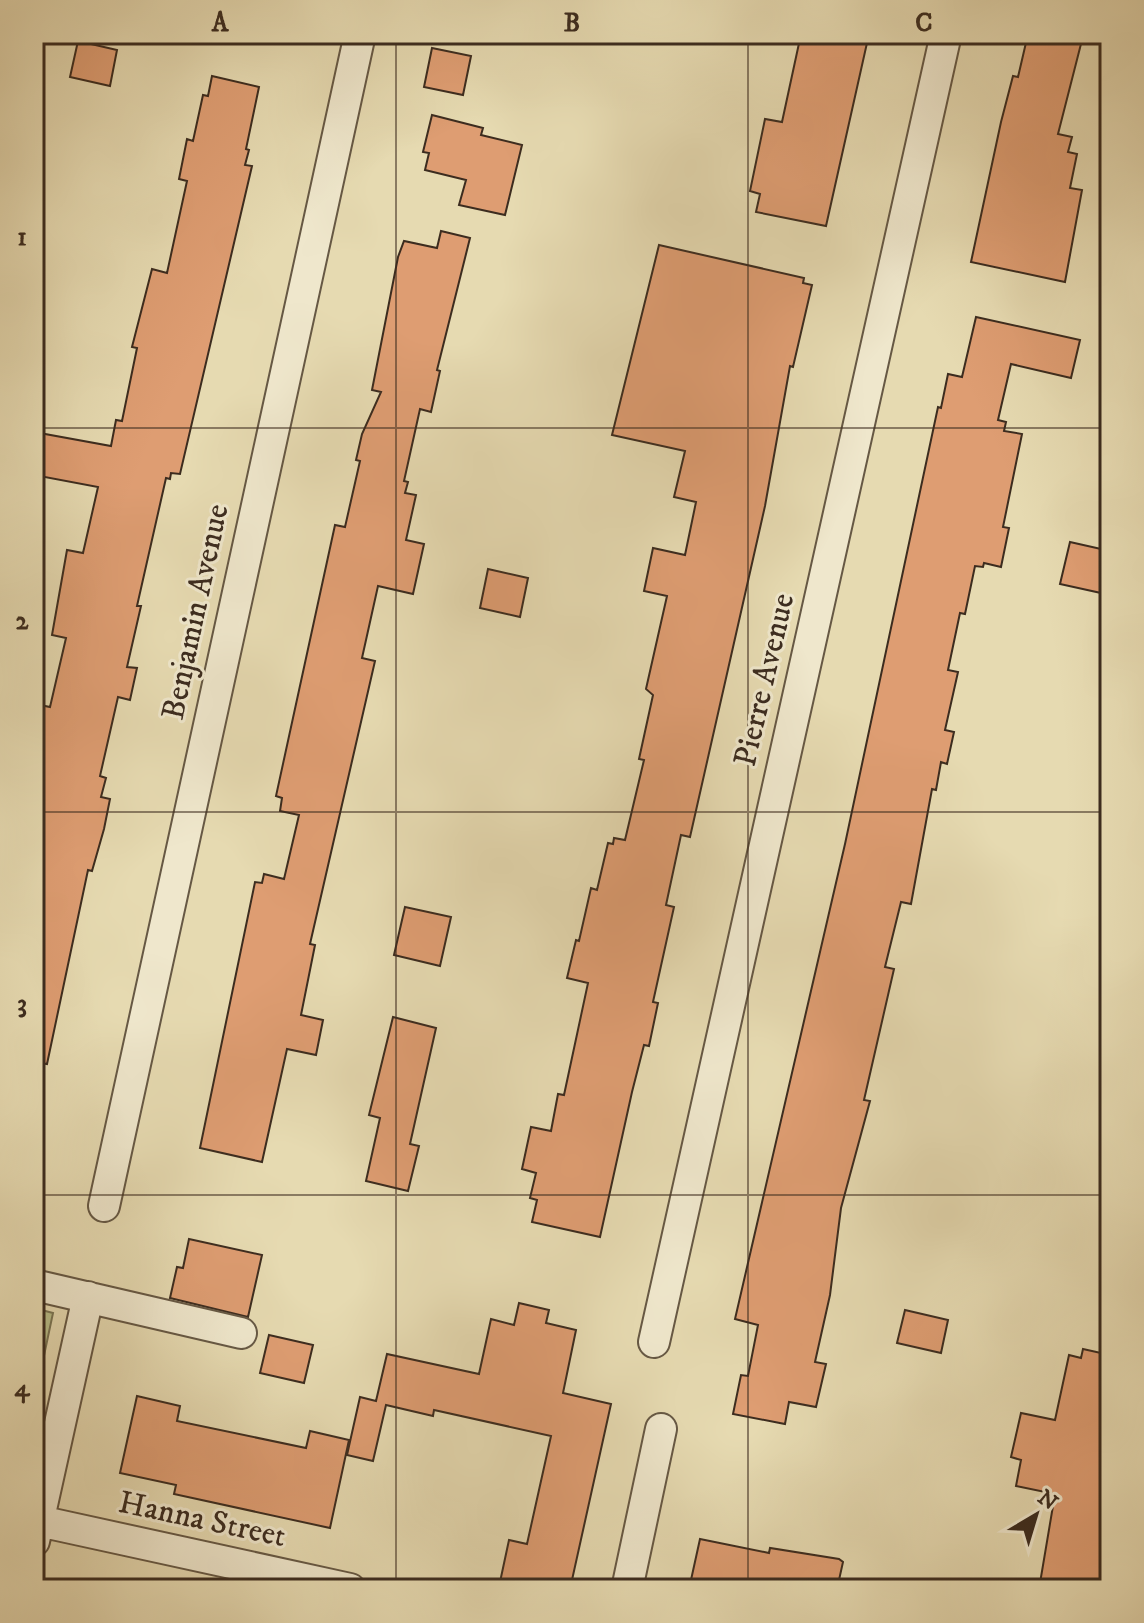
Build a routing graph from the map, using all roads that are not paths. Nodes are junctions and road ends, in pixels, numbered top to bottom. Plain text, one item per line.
1 (360, 34) edge
2 (946, 34) edge
3 (104, 1206) dead end
4 (34, 1285) edge
5 (88, 1297) junction
6 (241, 1333) dead end
7 (654, 1342) dead end
8 (661, 1429) dead end
9 (36, 1531) edge
10 (350, 1589) edge
11 (627, 1589) edge

1 - 3 street, Benjamin Avenue
2 - 7 street, Pierre Avenue
4 - 5 street
5 - 6 street
5 - 9 street
8 - 11 street
9 - 10 street, Hanna Street

